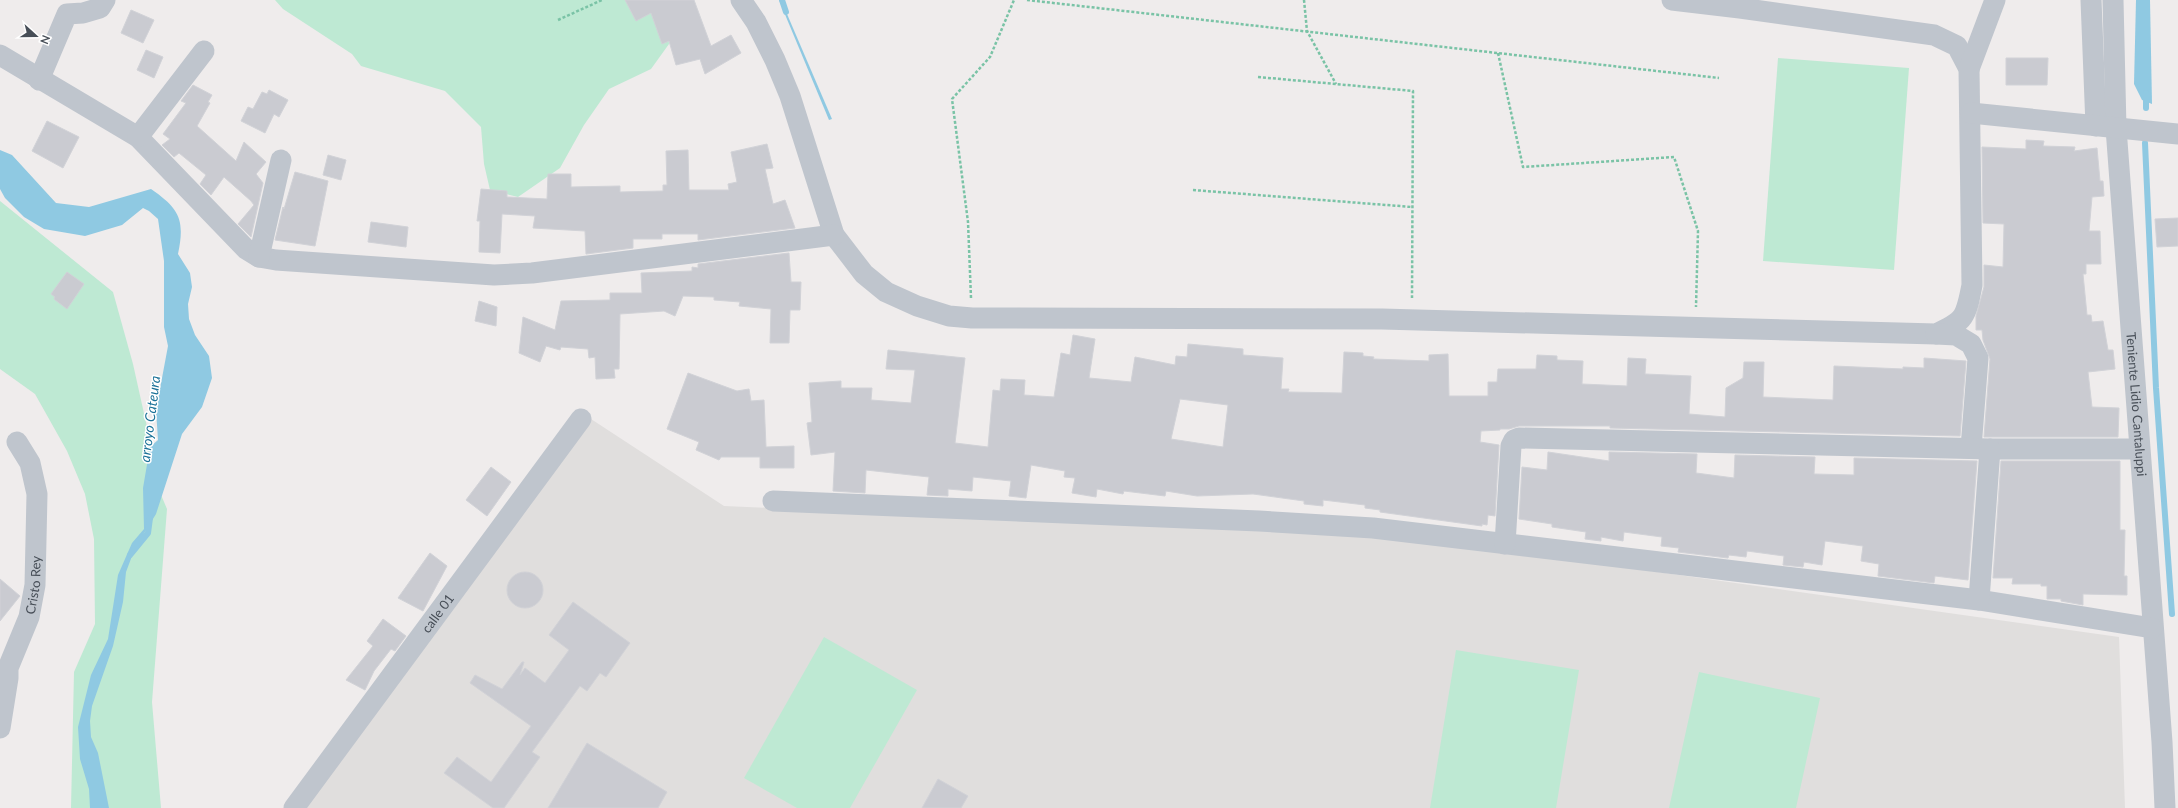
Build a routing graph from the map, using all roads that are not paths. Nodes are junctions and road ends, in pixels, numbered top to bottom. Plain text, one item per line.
1 (105, 0) edge
2 (742, 0) edge
3 (1672, 0) edge
4 (1995, 0) edge
5 (2090, 0) edge
6 (2113, 0) edge
7 (66, 7) edge
8 (204, 50) dead end
9 (0, 54) edge
10 (1970, 69) junction
11 (39, 80) junction
12 (1971, 113) junction
13 (2096, 126) junction
14 (2116, 128) junction
15 (2178, 134) edge
16 (138, 137) junction
17 (281, 160) dead end
18 (834, 235) junction
19 (259, 257) junction
20 (1936, 334) junction
21 (581, 419) dead end
22 (17, 442) dead end
23 (1981, 448) junction
24 (2139, 449) junction
25 (773, 501) dead end
26 (1505, 544) junction
27 (1979, 600) junction
28 (2152, 628) junction
29 (0, 728) edge
30 (2170, 742) edge
31 (2171, 785) edge
32 (294, 808) edge
33 (2165, 808) edge

1 - 7 street
2 - 18 street
3 - 10 street
4 - 10 street
5 - 13 street
6 - 14 street, Teniente Lidio Cantaluppi
7 - 11 street
8 - 16 street
9 - 11 street
10 - 12 street
11 - 16 street
12 - 13 street
12 - 20 street
13 - 14 street
14 - 15 street
14 - 24 street, Teniente Lidio Cantaluppi
16 - 19 street
17 - 19 street
18 - 19 street
18 - 20 street
20 - 23 street
21 - 32 street, calle 01
22 - 29 street, Cristo Rey
23 - 24 street
23 - 26 street
23 - 27 street
24 - 28 street, Teniente Lidio Cantaluppi
25 - 26 street
26 - 27 street
27 - 28 street
28 - 30 street, Teniente Lidio Cantaluppi
30 - 31 street, Teniente Lidio Cantaluppi
31 - 33 street, Teniente Lidio Cantaluppi

